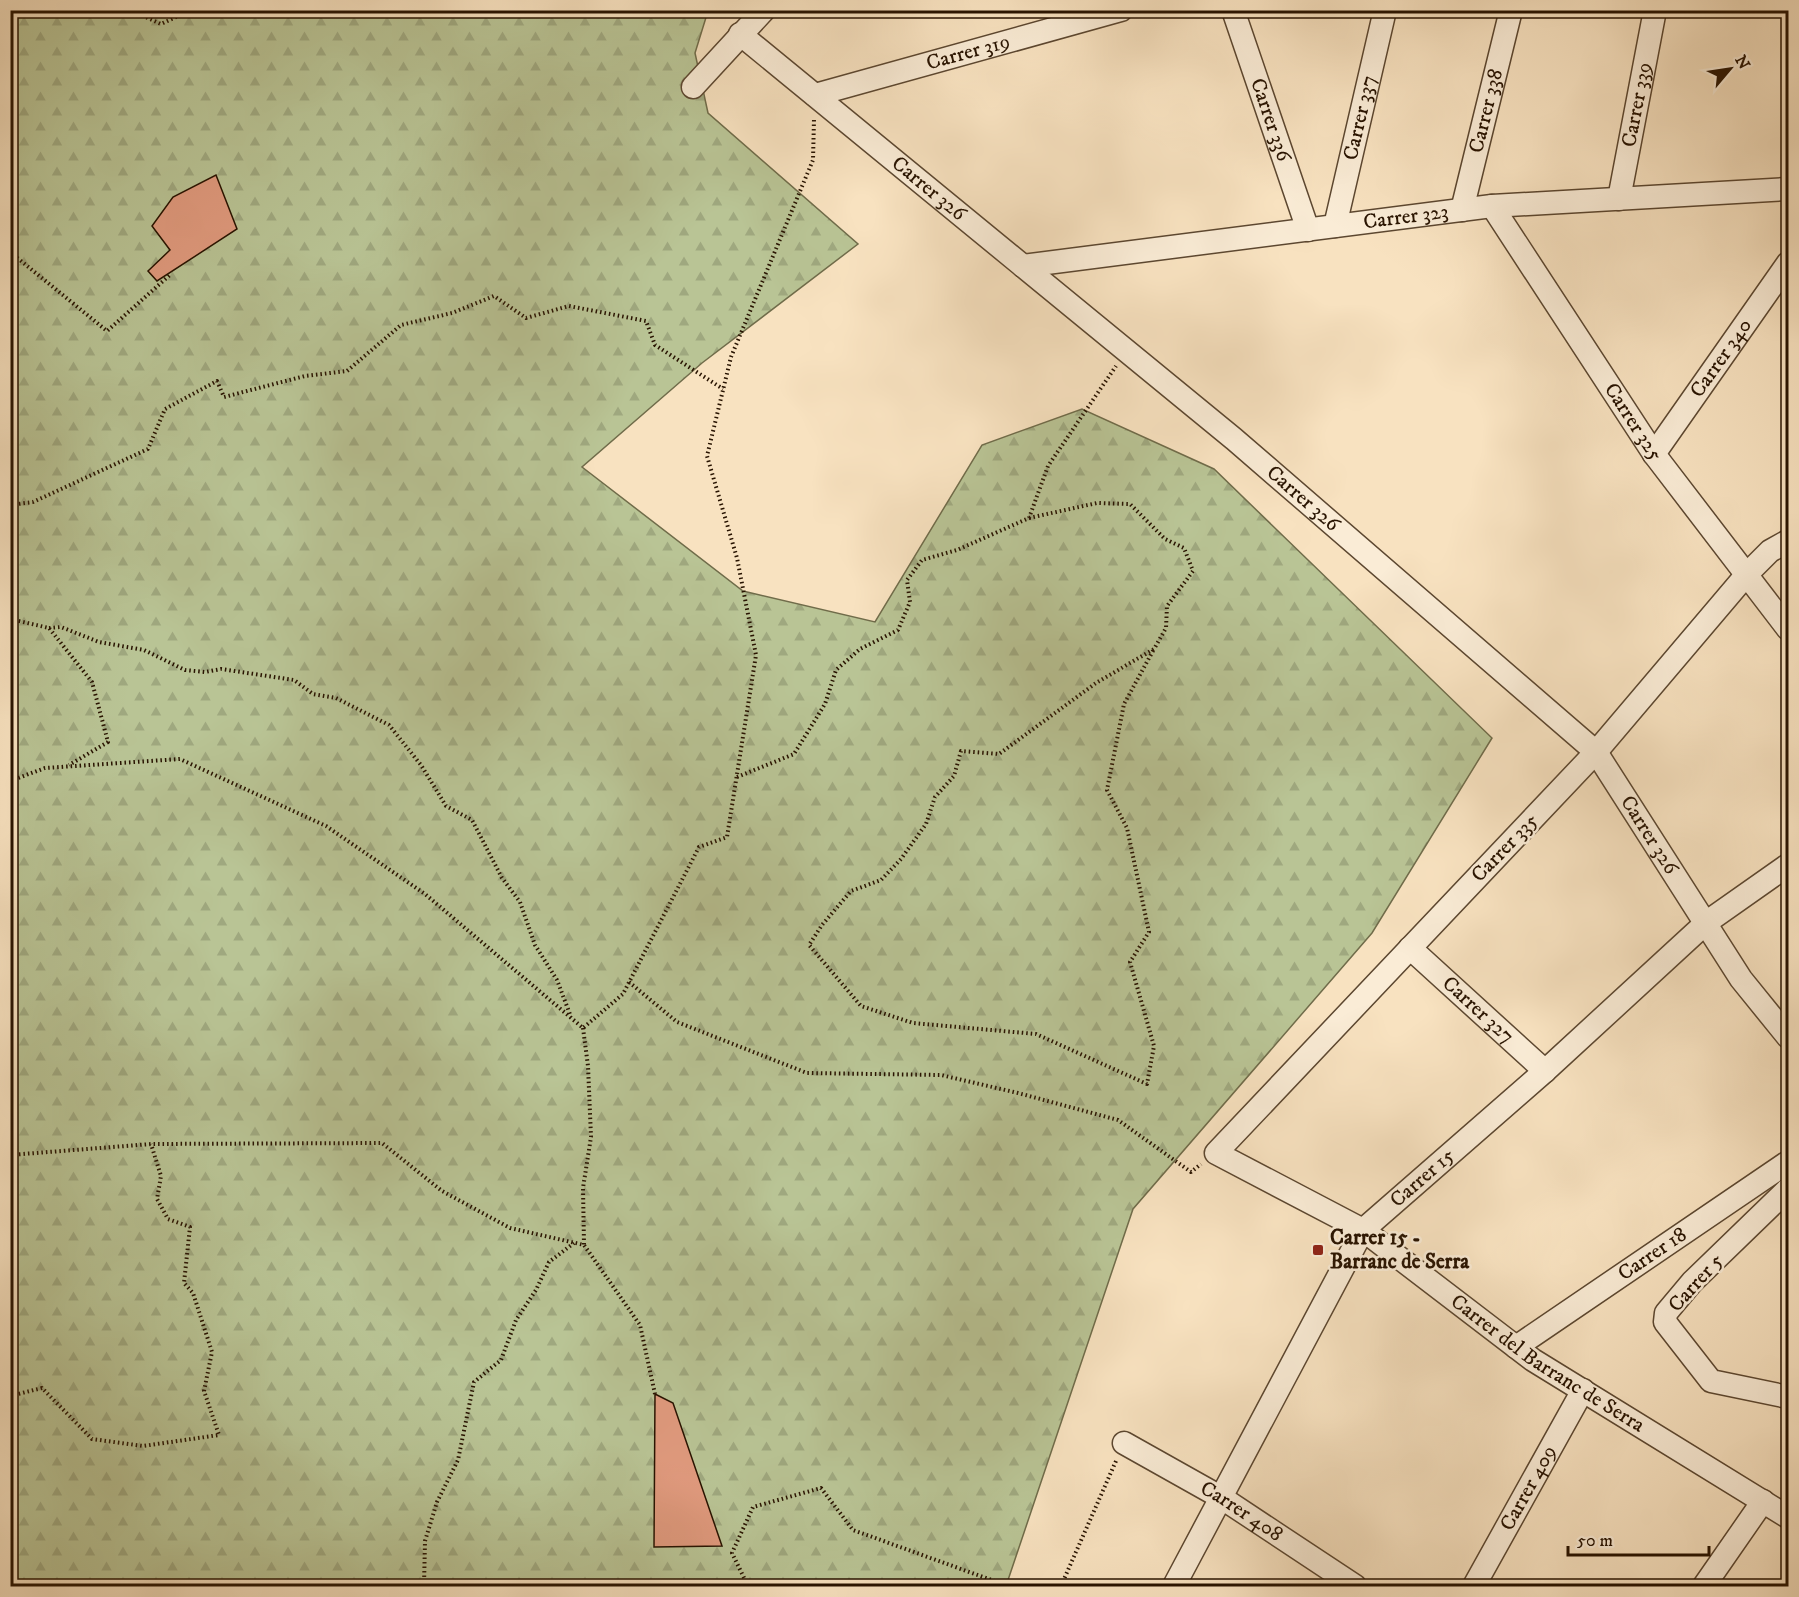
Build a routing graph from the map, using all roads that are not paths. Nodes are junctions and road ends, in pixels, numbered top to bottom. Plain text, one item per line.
1 (764, 10) edge
2 (1121, 10) edge
3 (1233, 10) edge
4 (1385, 10) edge
5 (1511, 10) edge
6 (1655, 10) edge
7 (740, 34) junction
8 (693, 87) dead end
9 (815, 95) junction
10 (1788, 189) edge
11 (1619, 199) junction
12 (1492, 206) junction
13 (1462, 210) junction
14 (1335, 226) junction
15 (1308, 230) junction
16 (1788, 263) edge
17 (1023, 266) junction
18 (1654, 454) junction
19 (1788, 541) edge
20 (1747, 574) junction
21 (1788, 629) edge
22 (1596, 752) junction
23 (1788, 865) edge
24 (1707, 922) junction
25 (1410, 948) junction
26 (1788, 1037) edge
27 (1545, 1071) junction
28 (1216, 1153) joint
29 (1788, 1162) edge
30 (1788, 1189) edge
31 (1363, 1230) junction
32 (1516, 1347) junction
33 (1583, 1390) junction
34 (1788, 1397) edge
35 (1124, 1443) road end
36 (1222, 1498) junction
37 (1763, 1501) junction
38 (1788, 1517) edge
39 (1174, 1587) edge
40 (1355, 1587) edge
41 (1474, 1587) edge
42 (1704, 1587) edge

1 - 7 street
2 - 9 street, Carrer 319
3 - 15 street, Carrer 336
4 - 14 street, Carrer 337
5 - 13 street, Carrer 338
6 - 11 street, Carrer 339
7 - 8 street
7 - 9 street, Carrer 326
9 - 17 street, Carrer 326
10 - 11 street, Carrer 323
11 - 12 street, Carrer 323
12 - 13 street, Carrer 323
12 - 18 street, Carrer 325
13 - 14 street, Carrer 323
14 - 15 street, Carrer 323
15 - 17 street, Carrer 323
16 - 18 street, Carrer 340
17 - 22 street, Carrer 326
18 - 20 street, Carrer 325
19 - 20 street, Carrer 335
20 - 21 street, Carrer 325
20 - 22 street, Carrer 335
22 - 24 street, Carrer 326
22 - 25 street, Carrer 335
23 - 24 street, Carrer 15
24 - 26 street, Carrer 326
24 - 27 street, Carrer 15
25 - 27 street, Carrer 327
25 - 28 street, Carrer 335
27 - 31 street, Carrer 15
28 - 31 street, Carrer del Barranc de Serra
29 - 32 street, Carrer 18
30 - 34 street, Carrer 5
31 - 32 street, Carrer del Barranc de Serra
31 - 36 street, Carrer 15
32 - 33 street, Carrer del Barranc de Serra
33 - 37 street, Carrer del Barranc de Serra
33 - 41 street, Carrer 409
35 - 36 street, Carrer 408
36 - 39 street, Carrer 15
36 - 40 street, Carrer 408
37 - 38 street, Carrer del Barranc de Serra
37 - 42 street

